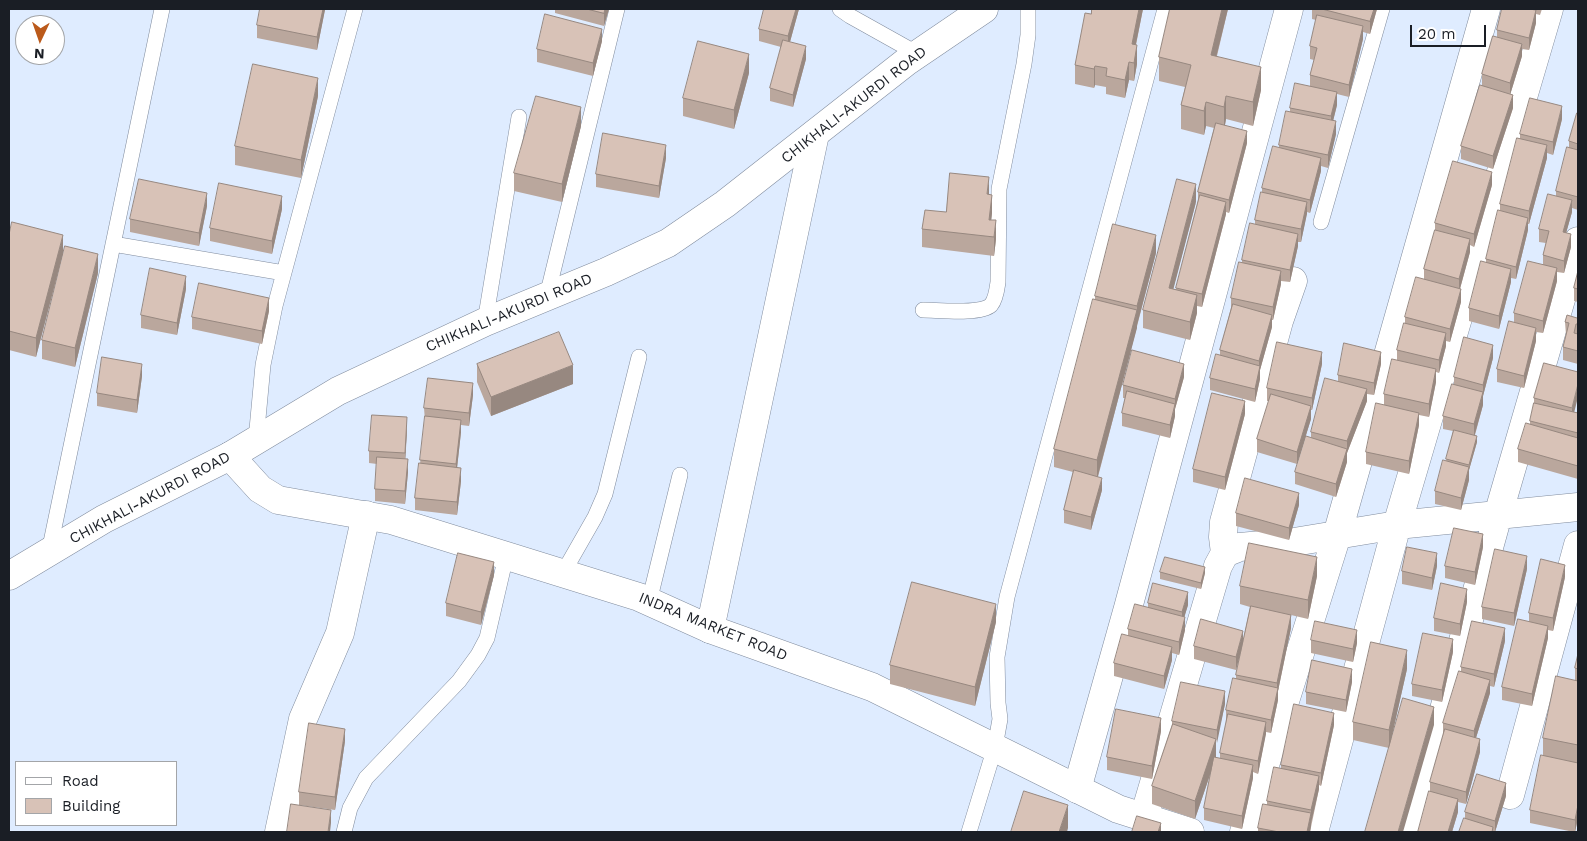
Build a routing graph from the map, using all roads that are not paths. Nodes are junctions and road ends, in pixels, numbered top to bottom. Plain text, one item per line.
1 (162, 9) edge
2 (355, 9) edge
3 (617, 9) edge
4 (840, 9) edge
5 (984, 9) edge
6 (1028, 9) edge
7 (1165, 9) edge
8 (1288, 9) edge
9 (1382, 9) edge
10 (1486, 9) edge
11 (1549, 9) edge
12 (918, 54) junction
13 (520, 117) dead end
14 (815, 134) junction
15 (1322, 222) dead end
16 (1578, 241) edge
17 (113, 244) junction
18 (284, 273) junction
19 (1293, 281) dead end
20 (546, 296) junction
21 (923, 310) dead end
22 (485, 322) junction
23 (639, 357) dead end
24 (256, 440) junction
25 (230, 456) junction
26 (680, 475) dead end
27 (1578, 507) edge
28 (366, 515) junction
29 (1498, 515) junction
30 (1397, 525) junction
31 (1338, 535) junction
32 (1578, 545) edge
33 (49, 552) junction
34 (1225, 553) junction
35 (506, 556) junction
36 (563, 573) junction
37 (9, 576) edge
38 (649, 602) junction
39 (710, 629) junction
40 (995, 747) junction
41 (1077, 789) junction
42 (1510, 795) dead end
43 (1144, 817) junction
44 (279, 832) edge
45 (344, 832) edge
46 (969, 832) edge
47 (1190, 832) edge
48 (1244, 832) edge
49 (1314, 832) edge
50 (1410, 832) edge

1 - 17 lane
2 - 18 lane
3 - 20 lane
4 - 12 lane
5 - 12 street, CHIKHALI-AKURDI ROAD
6 - 21 lane
7 - 40 lane
8 - 41 street
9 - 15 lane
10 - 31 street
11 - 30 street
12 - 14 street, CHIKHALI-AKURDI ROAD
13 - 22 lane
14 - 20 street, CHIKHALI-AKURDI ROAD
14 - 39 street
16 - 29 street
17 - 18 lane
17 - 33 lane
18 - 24 lane
19 - 34 street
20 - 22 street, CHIKHALI-AKURDI ROAD
22 - 24 street, CHIKHALI-AKURDI ROAD
23 - 36 lane
24 - 25 street, CHIKHALI-AKURDI ROAD
25 - 28 street, INDRA MARKET ROAD
25 - 33 street, CHIKHALI-AKURDI ROAD
26 - 38 lane
27 - 29 street
28 - 35 street, INDRA MARKET ROAD
28 - 44 street
29 - 30 street
29 - 50 street
30 - 31 street
30 - 49 street
31 - 34 street
31 - 48 street
32 - 42 street
33 - 37 street, CHIKHALI-AKURDI ROAD
34 - 43 street
35 - 36 street, INDRA MARKET ROAD
35 - 45 lane
36 - 38 street, INDRA MARKET ROAD
38 - 39 street, INDRA MARKET ROAD
39 - 40 street, INDRA MARKET ROAD
40 - 41 street, INDRA MARKET ROAD
40 - 46 lane
41 - 43 street, INDRA MARKET ROAD
43 - 47 street, INDRA MARKET ROAD

